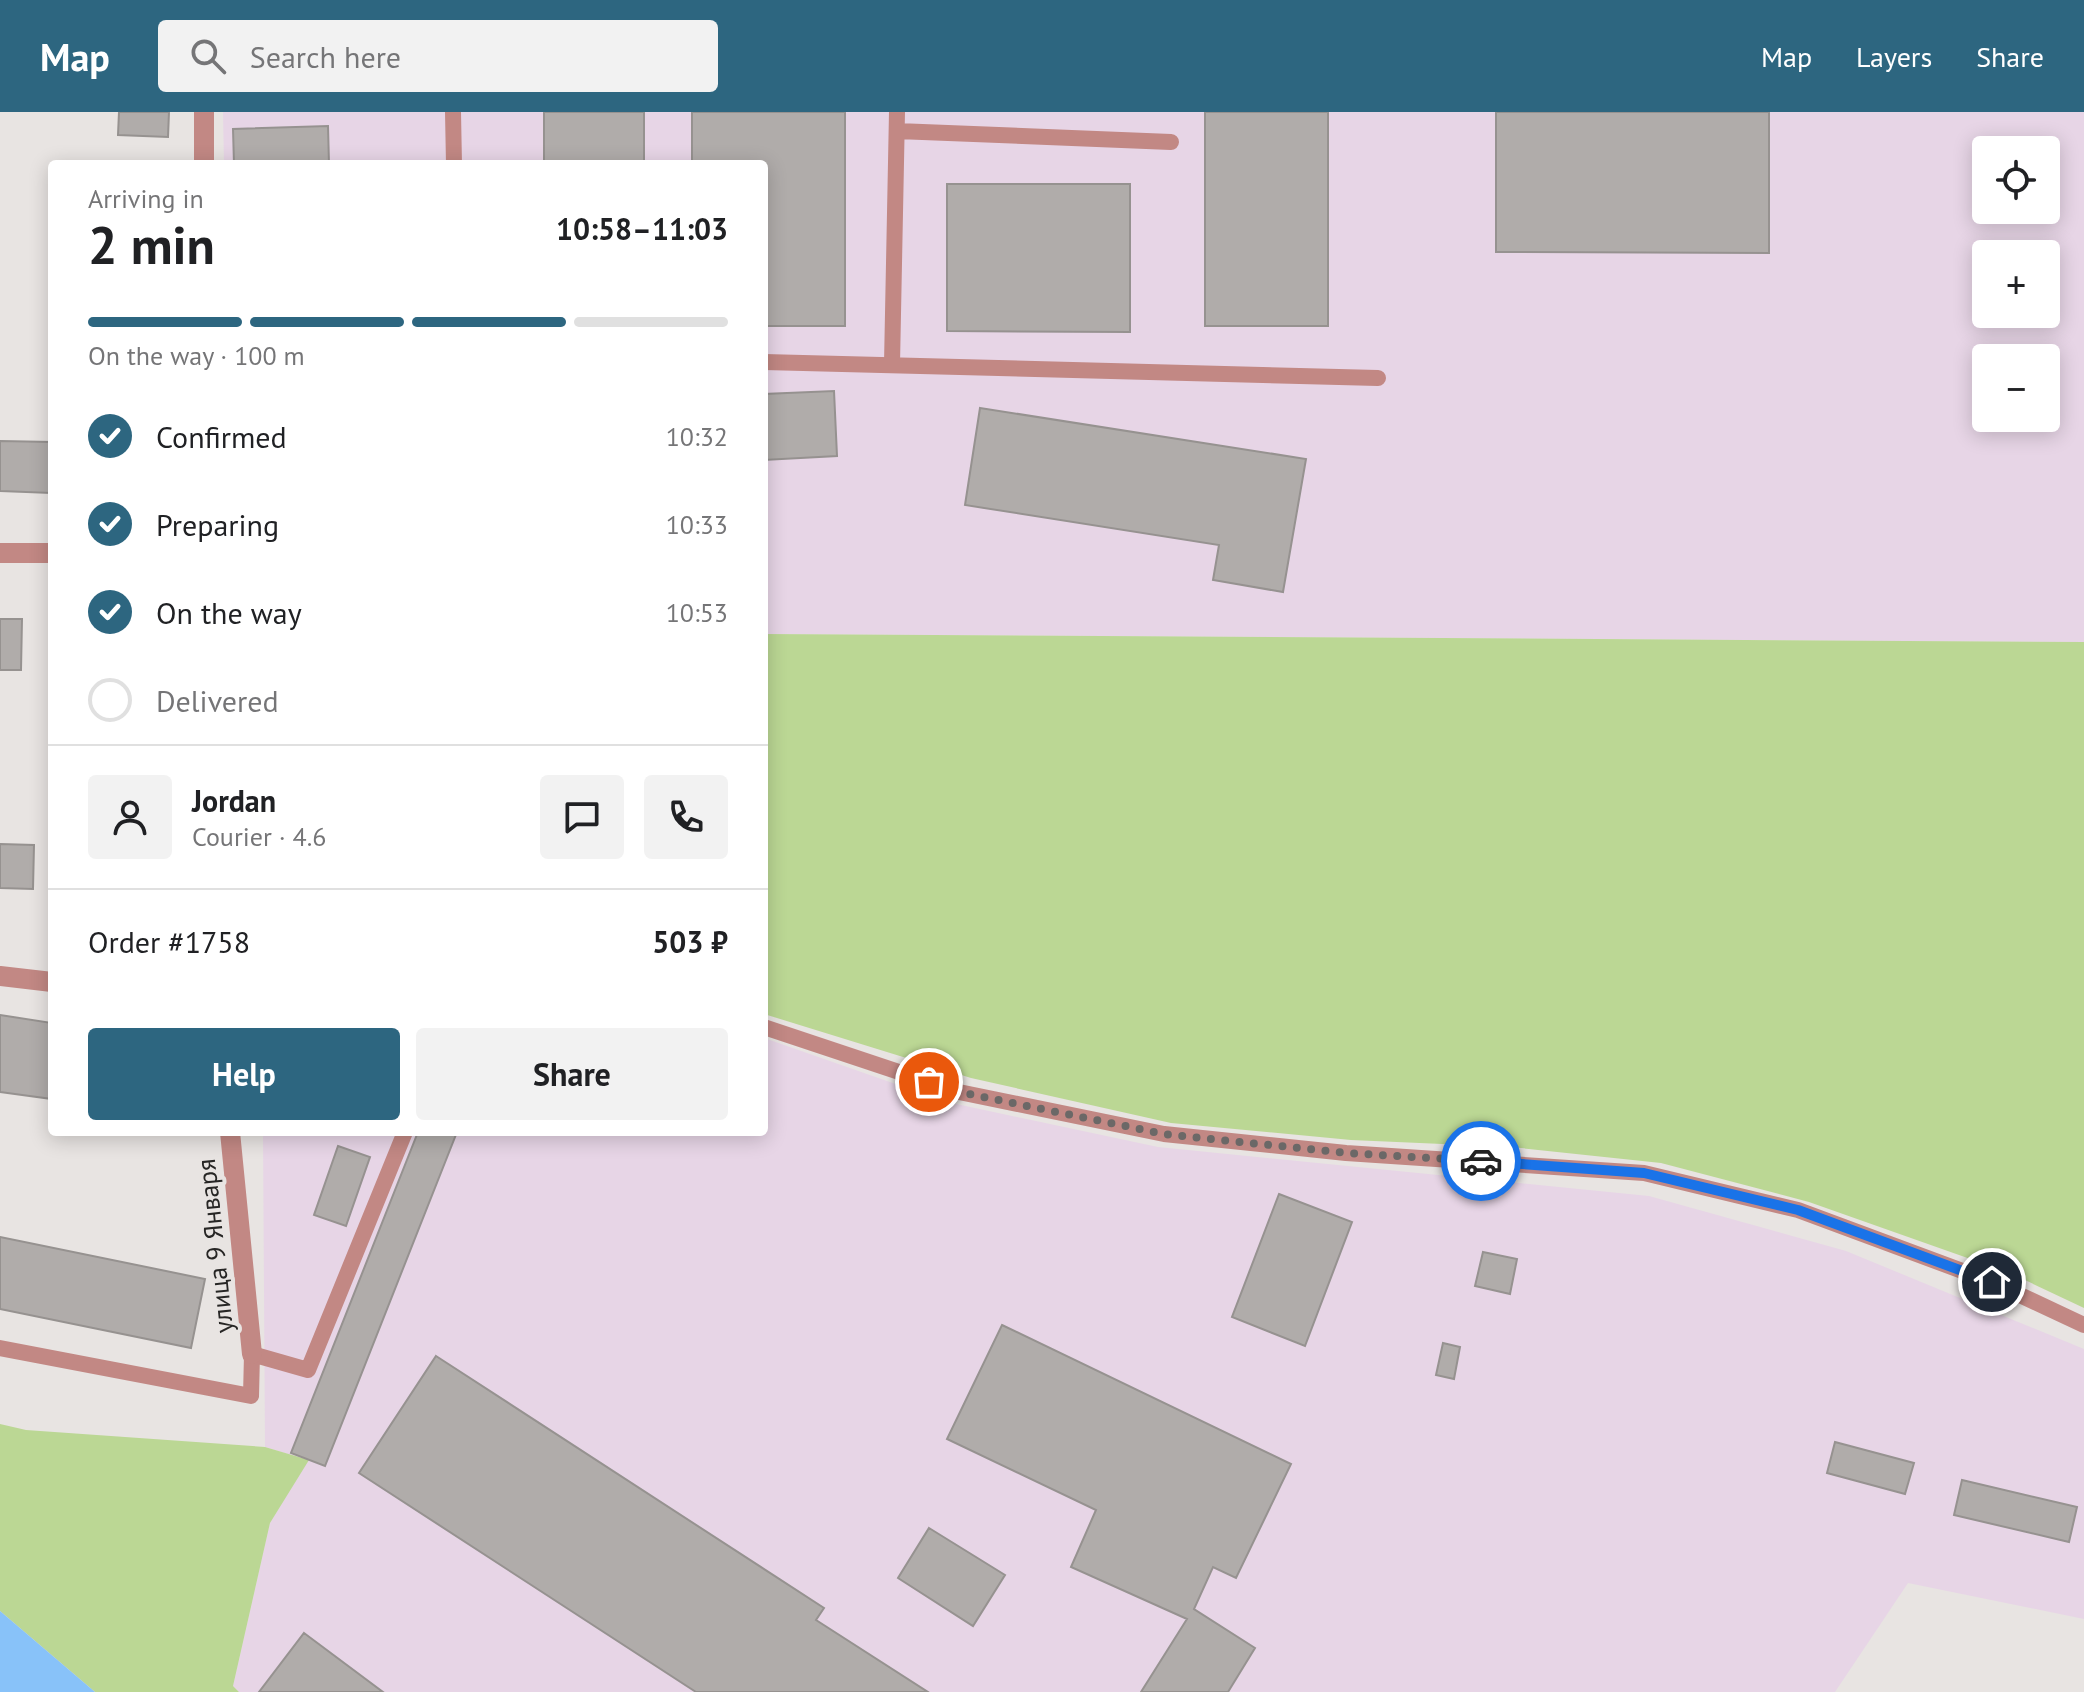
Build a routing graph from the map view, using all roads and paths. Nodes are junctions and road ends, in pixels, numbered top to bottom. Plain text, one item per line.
1 (204, 112) edge
2 (453, 112) edge
3 (897, 112) edge
4 (897, 131) junction
5 (1171, 142) dead end
6 (204, 160) edge
7 (454, 160) edge
8 (768, 362) edge
9 (892, 364) junction
10 (1378, 378) dead end
11 (0, 553) edge
12 (48, 553) edge
13 (0, 976) edge
14 (48, 982) edge
15 (768, 1028) edge
16 (230, 1136) edge
17 (403, 1136) edge
18 (2084, 1325) edge
19 (0, 1348) edge
20 (252, 1354) junction

1 - 6 street
2 - 7 lane
3 - 4 lane
4 - 5 lane
4 - 9 lane
8 - 9 lane
9 - 10 lane
11 - 12 street
13 - 14 street
15 - 18 lane
16 - 20 street, улица 9 Января
17 - 20 lane
19 - 20 lane

